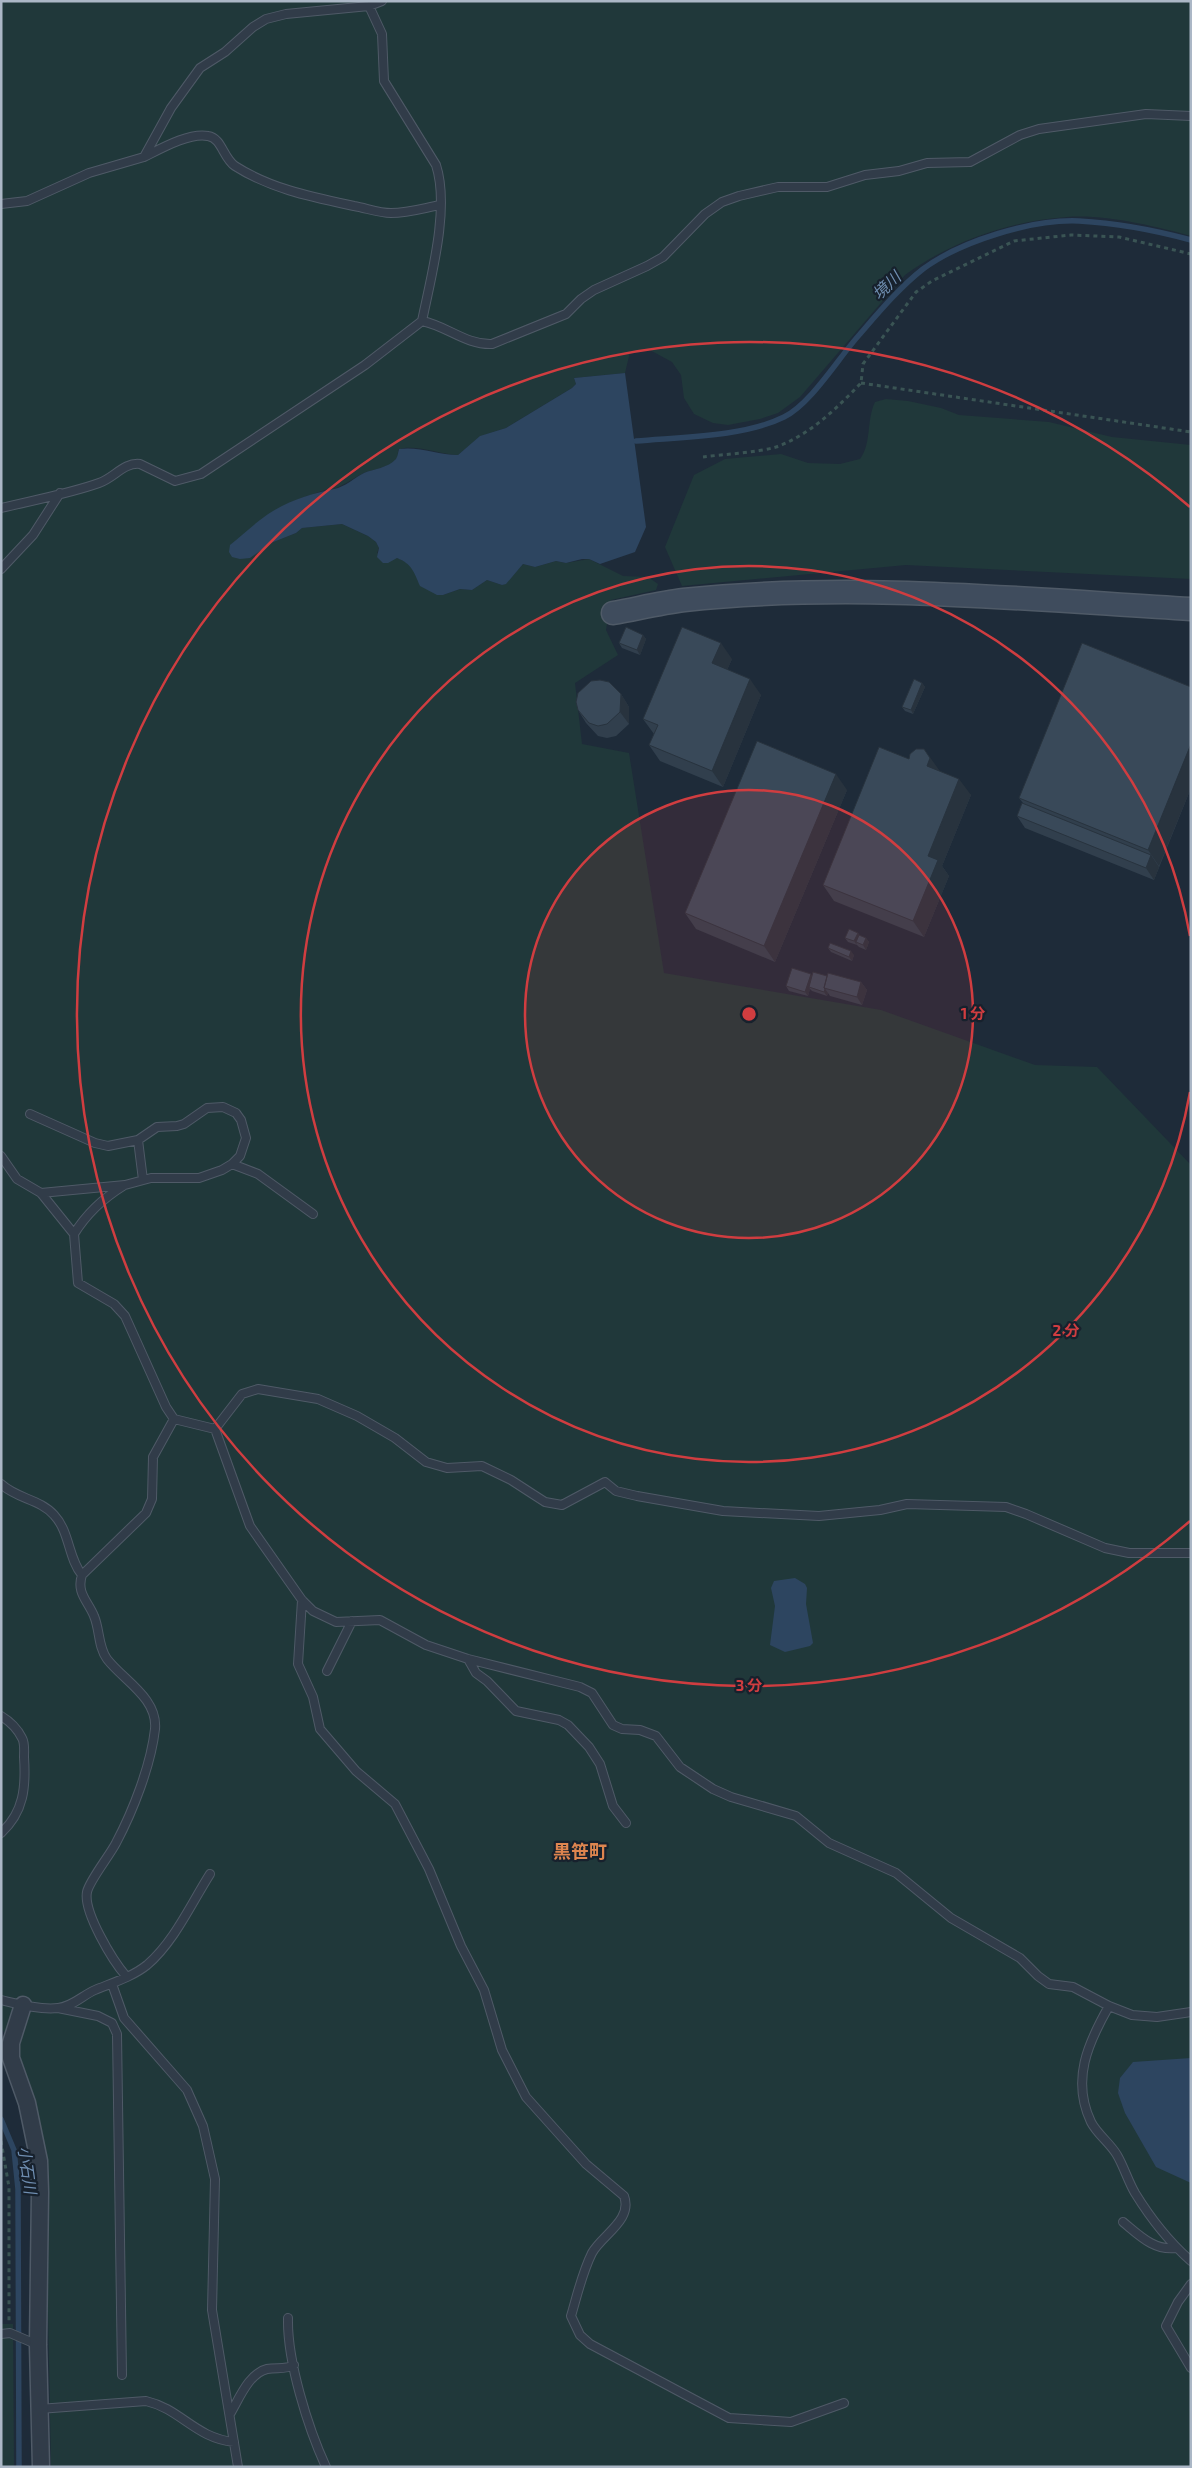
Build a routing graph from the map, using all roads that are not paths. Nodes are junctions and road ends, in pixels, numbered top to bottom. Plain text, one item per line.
1 (382, 1) edge
2 (369, 6) junction
3 (1191, 116) edge
4 (144, 157) junction
5 (1, 204) edge
6 (440, 205) junction
7 (422, 321) junction
8 (60, 493) junction
9 (1, 508) edge
10 (1, 569) edge
11 (1191, 609) edge
12 (613, 613) dead end
13 (30, 1114) dead end
14 (138, 1140) junction
15 (1, 1156) edge
16 (232, 1164) junction
17 (143, 1180) junction
18 (125, 1185) junction
19 (41, 1193) junction
20 (313, 1214) dead end
21 (74, 1234) junction
22 (174, 1420) junction
23 (215, 1429) junction
24 (1, 1484) edge
25 (1191, 1552) edge
26 (82, 1575) junction
27 (302, 1600) junction
28 (352, 1622) junction
29 (468, 1659) junction
30 (326, 1672) dead end
31 (1, 1716) edge
32 (626, 1823) dead end
33 (1, 1833) edge
34 (210, 1874) dead end
35 (126, 1976) junction
36 (112, 1984) junction
37 (1, 2000) edge
38 (23, 2005) junction
39 (1109, 2006) junction
40 (58, 2008) junction
41 (1191, 2012) edge
42 (1124, 2222) dead end
43 (1176, 2248) junction
44 (1191, 2261) edge
45 (1191, 2284) edge
46 (288, 2318) dead end
47 (7, 2333) edge
48 (32, 2342) junction
49 (294, 2365) junction
50 (1191, 2368) edge
51 (122, 2375) dead end
52 (844, 2402) dead end
53 (40, 2409) junction
54 (230, 2414) junction
55 (234, 2442) junction
56 (41, 2467) edge
57 (238, 2467) edge
58 (326, 2467) edge

1 - 2 lane
2 - 4 lane
2 - 6 lane
3 - 7 lane
4 - 5 lane
4 - 6 lane
6 - 7 lane
7 - 8 lane
8 - 9 lane
8 - 10 lane
11 - 12 street
13 - 14 lane
14 - 16 lane
14 - 17 lane
15 - 19 lane
16 - 17 lane
16 - 20 lane
17 - 18 lane
18 - 19 lane
18 - 21 lane
19 - 21 lane
21 - 22 lane
22 - 23 lane
22 - 26 lane
23 - 25 lane
23 - 27 lane
24 - 26 lane
26 - 35 lane
27 - 28 lane
27 - 52 lane
28 - 29 lane
28 - 30 lane
29 - 32 lane
29 - 39 lane
31 - 33 lane
34 - 35 lane
35 - 36 lane
36 - 40 lane
36 - 54 lane
37 - 38 lane
38 - 40 lane
38 - 48 street
39 - 41 lane
39 - 43 lane
40 - 51 lane
42 - 43 lane
43 - 44 lane
45 - 50 lane
46 - 49 lane
47 - 48 lane
48 - 53 street
49 - 54 lane
49 - 58 lane
53 - 55 lane
53 - 56 street
54 - 55 lane
55 - 57 lane

